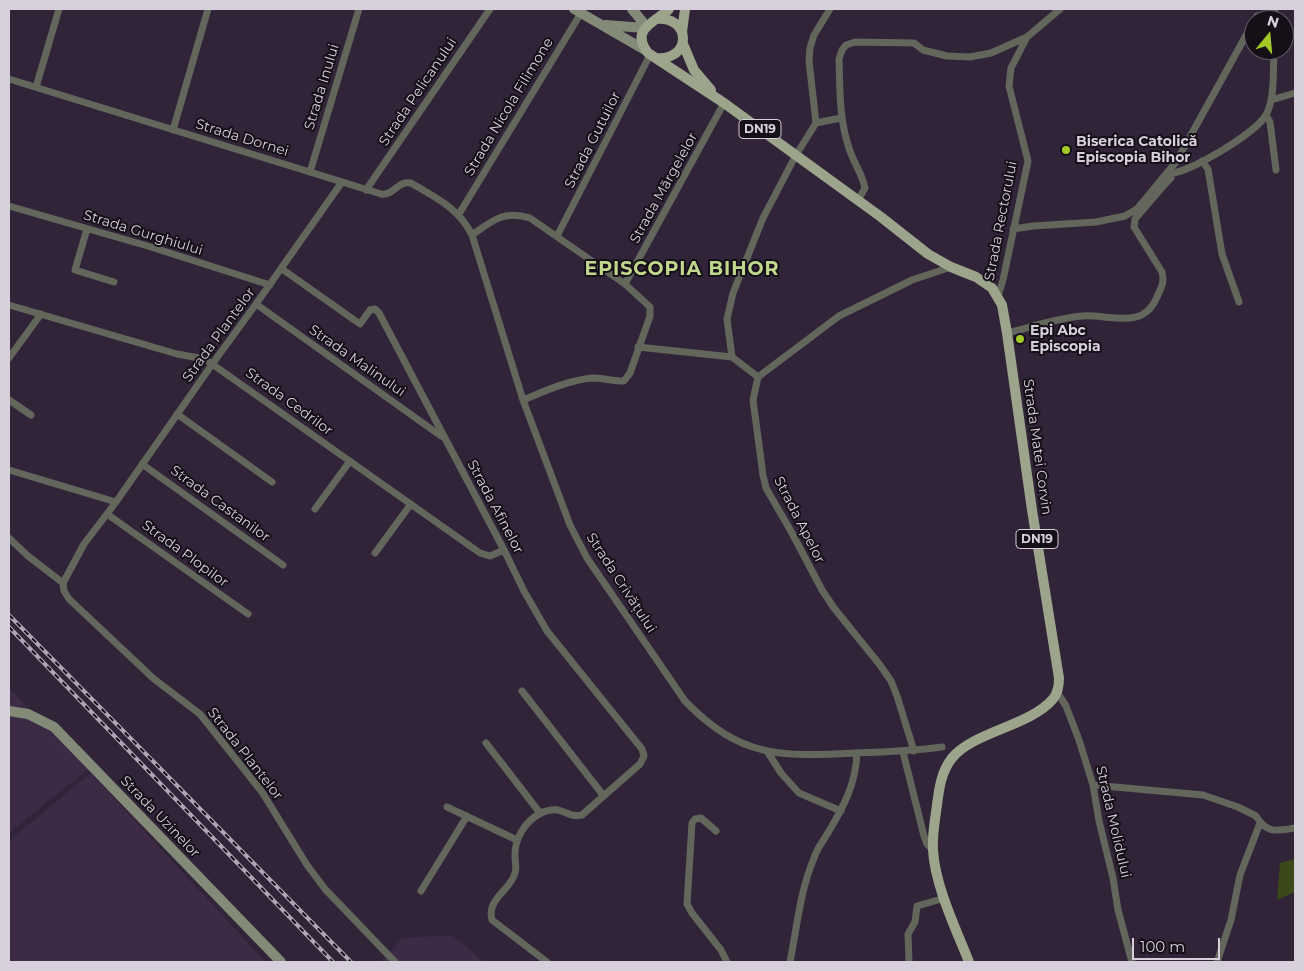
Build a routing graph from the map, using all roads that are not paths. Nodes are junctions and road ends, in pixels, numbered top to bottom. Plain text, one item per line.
1 (59, 9) edge
2 (208, 9) edge
3 (359, 9) edge
4 (490, 9) edge
5 (632, 9) edge
6 (669, 9) edge
7 (685, 9) edge
8 (830, 9) edge
9 (1060, 9) edge
10 (577, 11) edge
11 (656, 19) junction
12 (600, 24) junction
13 (645, 27) junction
14 (682, 32) junction
15 (1028, 37) junction
16 (1244, 39) edge
17 (683, 44) junction
18 (651, 54) junction
19 (1273, 60) edge
20 (9, 79) edge
21 (36, 87) junction
22 (1295, 93) edge
23 (1271, 100) junction
24 (722, 102) junction
25 (1266, 115) junction
26 (841, 118) junction
27 (816, 123) junction
28 (173, 130) junction
29 (796, 156) junction
30 (1202, 161) junction
31 (1276, 170) dead end
32 (310, 172) junction
33 (1167, 174) junction
34 (342, 182) junction
35 (366, 190) junction
36 (858, 200) junction
37 (9, 206) edge
38 (459, 214) junction
39 (87, 228) junction
40 (1014, 230) junction
41 (472, 235) junction
42 (557, 236) junction
43 (951, 267) junction
44 (282, 269) junction
45 (114, 282) dead end
46 (625, 284) junction
47 (270, 285) junction
48 (998, 296) junction
49 (1239, 302) dead end
50 (256, 304) junction
51 (9, 305) edge
52 (41, 314) junction
53 (1007, 333) junction
54 (638, 348) junction
55 (732, 357) junction
56 (9, 358) edge
57 (213, 363) junction
58 (758, 377) junction
59 (9, 400) edge
60 (524, 400) junction
61 (177, 414) junction
62 (31, 415) dead end
63 (444, 438) junction
64 (350, 461) junction
65 (142, 464) junction
66 (9, 470) edge
67 (272, 482) dead end
68 (116, 502) junction
69 (411, 504) junction
70 (315, 509) dead end
71 (107, 514) junction
72 (9, 538) edge
73 (504, 550) junction
74 (375, 553) dead end
75 (283, 565) dead end
76 (63, 582) junction
77 (248, 614) dead end
78 (522, 691) dead end
79 (1057, 692) junction
80 (9, 711) edge
81 (486, 743) dead end
82 (942, 747) dead end
83 (767, 751) junction
84 (914, 751) junction
85 (903, 752) junction
86 (857, 753) junction
87 (1093, 785) junction
88 (603, 795) junction
89 (447, 807) dead end
90 (841, 811) junction
91 (540, 814) junction
92 (467, 816) junction
93 (1260, 823) junction
94 (1295, 828) edge
95 (716, 831) dead end
96 (518, 840) junction
97 (933, 850) junction
98 (421, 891) dead end
99 (945, 898) junction
100 (281, 962) edge
101 (395, 962) edge
102 (546, 962) edge
103 (727, 962) edge
104 (790, 962) edge
105 (909, 962) edge
106 (969, 962) edge
107 (1132, 962) edge
108 (1217, 962) edge

1 - 21 street
2 - 28 street
3 - 32 street, Strada Inului
4 - 35 street, Strada Pelicanului
5 - 13 street
6 - 11 main road
7 - 14 main road, DN19
8 - 27 street
9 - 15 street
10 - 12 street
10 - 38 street, Strada Nicola Filimone
11 - 13 main road
11 - 14 main road
12 - 13 street
12 - 18 street
13 - 18 main road
14 - 17 main road, DN19
15 - 26 street
15 - 40 street, Strada Rectorului
16 - 33 street
17 - 18 main road
17 - 24 main road, DN19
18 - 24 main road, DN19
18 - 42 street, Strada Gutuilor
19 - 23 street
20 - 21 street, Strada Dornei
21 - 28 street, Strada Dornei
22 - 23 street
23 - 25 street
24 - 29 main road, DN19
24 - 46 street, Strada Mărgelelor
25 - 30 street
25 - 31 street
26 - 27 street
26 - 36 street
27 - 29 street
28 - 32 street, Strada Dornei
29 - 36 main road, DN19
29 - 55 street
30 - 33 street
30 - 49 street
32 - 34 street, Strada Dornei
33 - 40 street
33 - 53 street
34 - 35 street, Strada Dornei
34 - 44 street, Strada Plantelor
35 - 38 street, Strada Dornei
36 - 43 main road, DN19
37 - 39 street, Strada Gurghiului
38 - 41 street, Strada Crivățului
39 - 45 street
39 - 47 street, Strada Gurghiului
40 - 48 street, Strada Rectorului
41 - 42 street
41 - 60 street, Strada Crivățului
42 - 46 street
43 - 48 main road, DN19
43 - 58 street
44 - 47 street, Strada Plantelor
44 - 63 street, Strada Afinelor
46 - 54 street
47 - 50 street, Strada Plantelor
48 - 53 main road, Strada Matei Corvin / DN19
50 - 57 street, Strada Plantelor
50 - 63 street, Strada Malinului
51 - 52 street, Strada Cedrilor
52 - 56 street
52 - 57 street, Strada Cedrilor
53 - 79 main road, Strada Matei Corvin / DN19
54 - 55 street
54 - 60 street
55 - 58 street
57 - 61 street, Strada Plantelor
57 - 64 street, Strada Cedrilor
58 - 84 street, Strada Apelor
59 - 62 street
60 - 83 street, Strada Crivățului
61 - 65 street, Strada Plantelor
61 - 67 street
63 - 73 street, Strada Afinelor
64 - 69 street, Strada Cedrilor
64 - 70 street
65 - 68 street, Strada Plantelor
65 - 75 street, Strada Castanilor
66 - 68 street
68 - 71 street, Strada Plantelor
69 - 73 street, Strada Cedrilor
69 - 74 street
71 - 76 street, Strada Plantelor
71 - 77 street, Strada Plopilor
72 - 76 street
73 - 88 street, Strada Afinelor
76 - 101 street, Strada Plantelor
78 - 88 street
79 - 87 street, Strada Molidului
79 - 97 main road
80 - 100 street, Strada Uzinelor
81 - 91 street
82 - 84 street, Strada Crivățului
83 - 86 street, Strada Crivățului
83 - 90 street
84 - 85 street, Strada Crivățului
85 - 86 street, Strada Crivățului
85 - 97 street
86 - 90 street
87 - 93 street
87 - 107 street, Strada Molidului
88 - 91 street, Strada Afinelor
89 - 92 street
90 - 104 street
91 - 96 street
92 - 96 street
92 - 98 street
93 - 94 street
93 - 108 street
95 - 103 street
96 - 102 street
97 - 99 main road
99 - 105 street
99 - 106 main road

